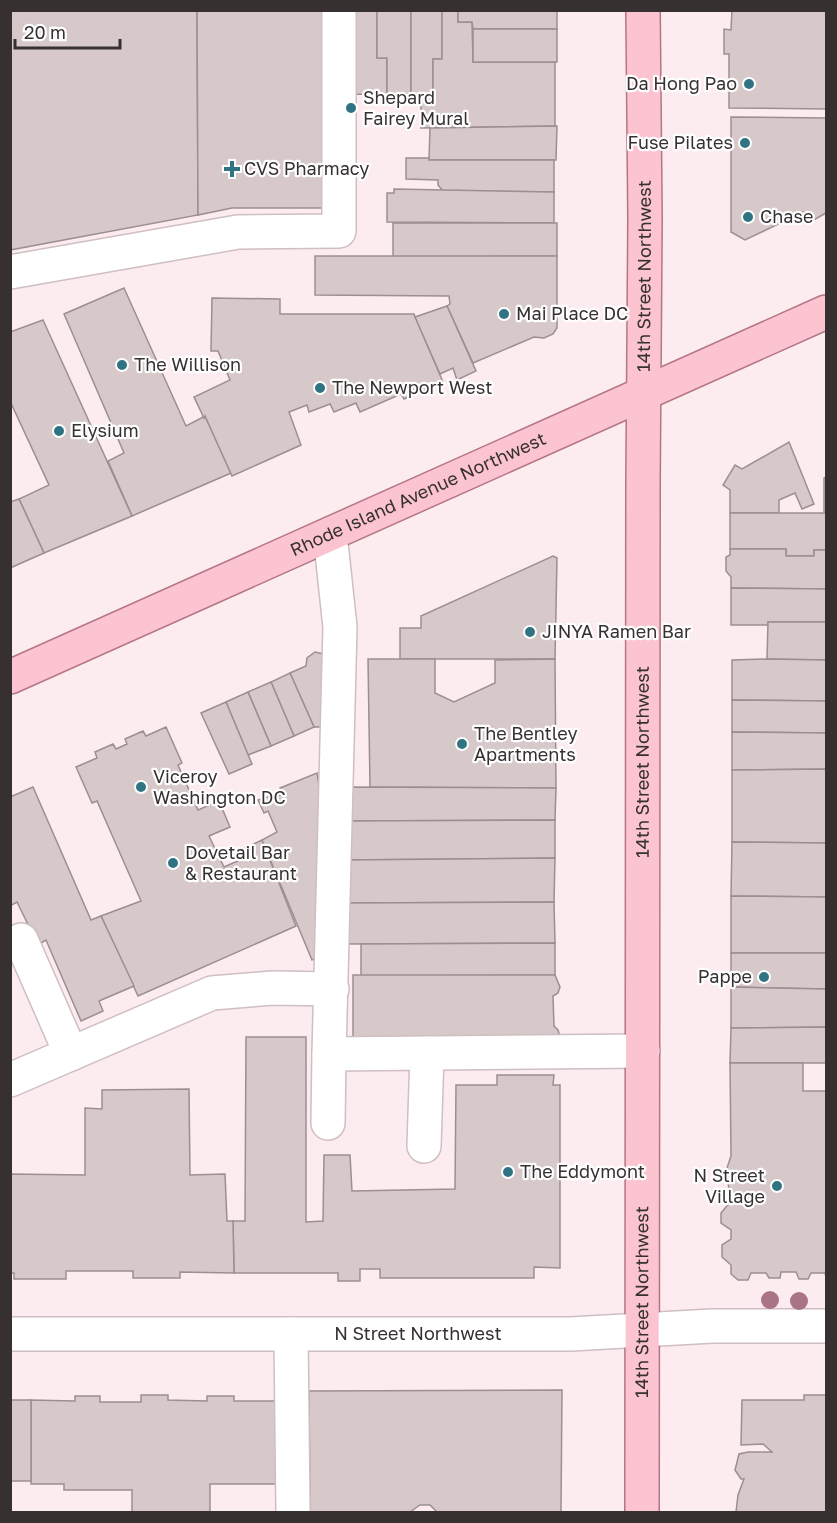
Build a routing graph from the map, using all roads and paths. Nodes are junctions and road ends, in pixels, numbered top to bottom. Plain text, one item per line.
1 (339, 10) edge
2 (643, 10) edge
3 (10, 272) edge
4 (826, 312) edge
5 (644, 395) junction
6 (330, 534) junction
7 (10, 677) edge
8 (21, 940) dead end
9 (332, 989) junction
10 (644, 1051) junction
11 (427, 1053) junction
12 (71, 1054) junction
13 (329, 1054) junction
14 (13, 1071) edge
15 (328, 1123) dead end
16 (424, 1146) dead end
17 (826, 1326) edge
18 (642, 1330) junction
19 (10, 1334) edge
20 (291, 1334) junction
21 (293, 1512) edge
22 (642, 1512) edge

1 - 3 street
2 - 5 main road, 14th Street Northwest
4 - 5 main road, Rhode Island Avenue Northwest
5 - 6 main road, Rhode Island Avenue Northwest
5 - 10 main road, 14th Street Northwest
6 - 7 main road, Rhode Island Avenue Northwest
6 - 9 street
8 - 12 street
9 - 12 street
9 - 13 street
10 - 11 street
10 - 18 main road, 14th Street Northwest
11 - 13 street
11 - 16 street
12 - 14 street
13 - 15 street
17 - 18 street, N Street Northwest
18 - 20 street, N Street Northwest
18 - 22 main road, 14th Street Northwest
19 - 20 street, N Street Northwest
20 - 21 street

